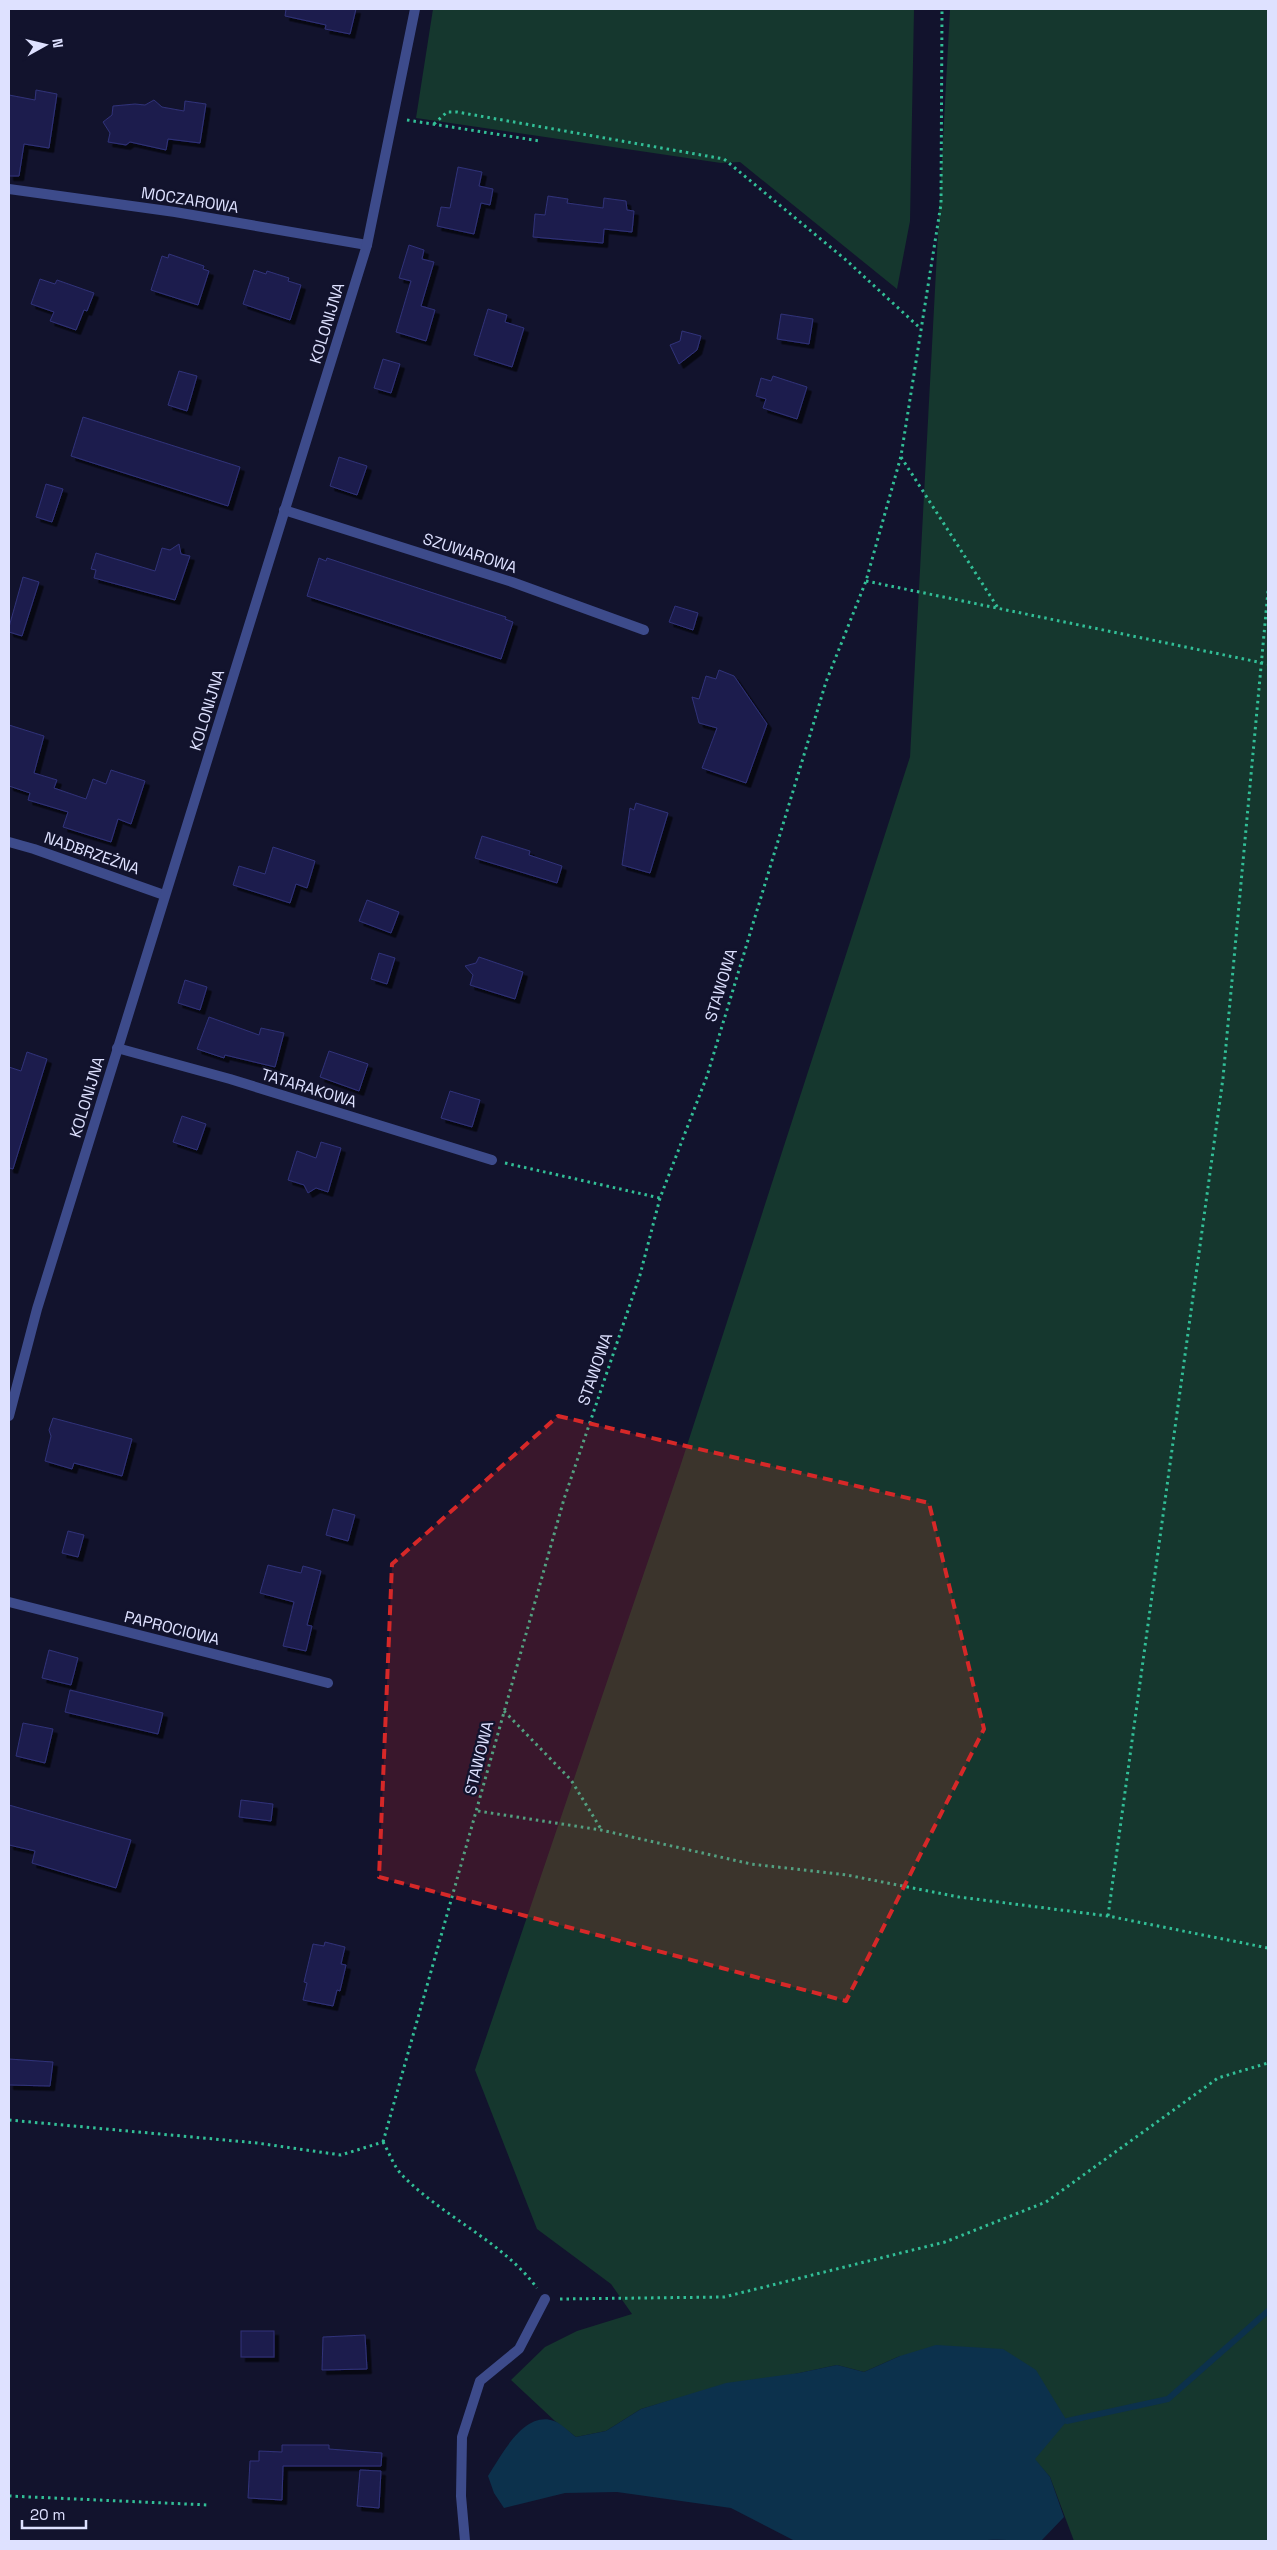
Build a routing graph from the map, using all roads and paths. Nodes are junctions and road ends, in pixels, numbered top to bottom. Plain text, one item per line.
1 (415, 9) edge
2 (942, 9) edge
3 (394, 116) junction
4 (434, 124) junction
5 (540, 141) dead end
6 (9, 189) edge
7 (367, 245) junction
8 (920, 329) junction
9 (901, 456) junction
10 (284, 510) junction
11 (866, 581) junction
12 (1268, 591) edge
13 (998, 608) junction
14 (644, 630) dead end
15 (1262, 663) junction
16 (1268, 664) edge
17 (9, 842) edge
18 (164, 895) junction
19 (117, 1048) junction
20 (492, 1160) joint
21 (660, 1198) junction
22 (9, 1416) edge
23 (9, 1602) edge
24 (328, 1684) dead end
25 (504, 1711) junction
26 (478, 1811) junction
27 (601, 1830) junction
28 (1108, 1916) junction
29 (1268, 1948) edge
30 (1268, 2063) edge
31 (9, 2120) edge
32 (383, 2142) junction
33 (545, 2299) junction
34 (9, 2496) edge
35 (209, 2505) dead end
36 (464, 2541) edge

1 - 3 street, KOLONIJNA
2 - 8 path, STAWOWA
3 - 4 path
3 - 7 street, KOLONIJNA
4 - 5 path
4 - 8 path
6 - 7 street, MOCZAROWA
7 - 10 street, KOLONIJNA
8 - 9 path, STAWOWA
9 - 11 path, STAWOWA
9 - 13 path
10 - 14 street, SZUWAROWA
10 - 18 street, KOLONIJNA
11 - 13 path
11 - 21 path, STAWOWA
12 - 15 path
13 - 15 path
15 - 16 path
15 - 28 path
17 - 18 street, NADBRZEŻNA
18 - 19 street, KOLONIJNA
19 - 20 street, TATARAKOWA
19 - 22 street, KOLONIJNA
20 - 21 path
21 - 25 path, STAWOWA
23 - 24 street, PAPROCIOWA
25 - 26 path, STAWOWA
25 - 27 path
26 - 27 path
26 - 32 path, STAWOWA
27 - 28 path
28 - 29 path
30 - 33 path
31 - 32 path
32 - 33 path
33 - 36 street
34 - 35 path

